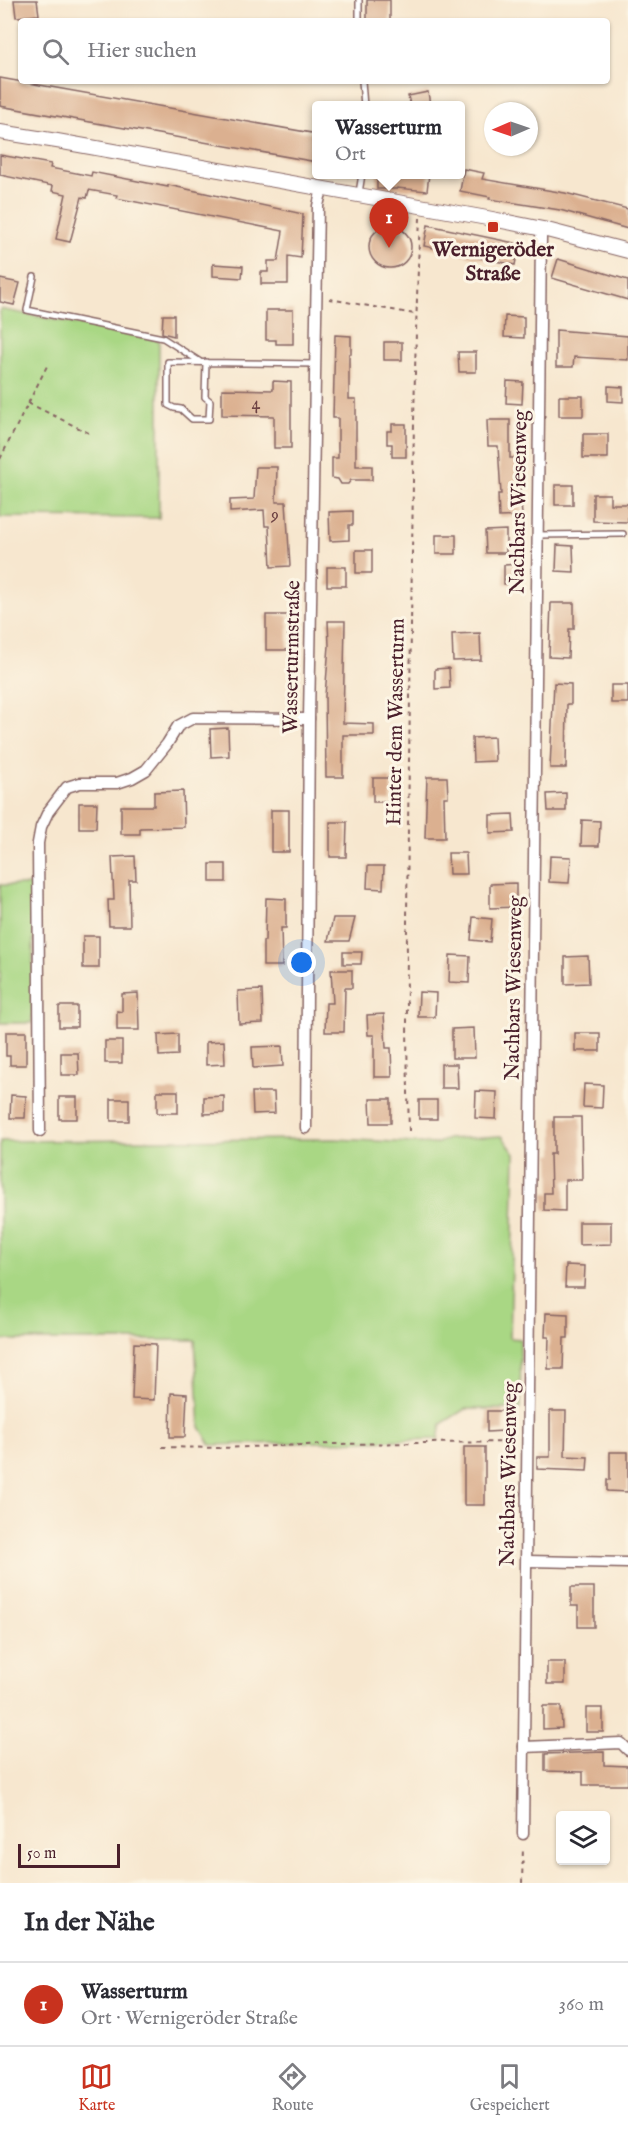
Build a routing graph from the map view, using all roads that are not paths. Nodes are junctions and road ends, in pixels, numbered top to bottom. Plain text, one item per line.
1 (359, 0) edge
2 (358, 18) edge
3 (362, 84) edge
4 (364, 101) edge
5 (0, 132) edge
6 (361, 179) edge
7 (322, 188) junction
8 (358, 195) junction
9 (543, 229) junction
10 (628, 251) edge
11 (34, 277) dead end
12 (203, 362) junction
13 (316, 364) junction
14 (623, 534) dead end
15 (537, 535) junction
16 (309, 719) junction
17 (306, 1128) dead end
18 (40, 1131) dead end
19 (527, 1561) junction
20 (628, 1563) edge
21 (524, 1747) junction
22 (628, 1750) edge
23 (523, 1834) road end

1 - 2 lane
3 - 4 lane
5 - 7 street
6 - 8 lane
7 - 8 street
7 - 13 street, Wasserturmstraße
8 - 9 street
9 - 10 street
9 - 15 street, Nachbars Wiesenweg
11 - 12 lane
12 - 12 lane
12 - 13 lane
13 - 16 street, Wasserturmstraße
14 - 15 lane
15 - 19 street, Nachbars Wiesenweg
16 - 17 street, Wasserturmstraße
16 - 18 street
19 - 20 street
19 - 21 street, Nachbars Wiesenweg
21 - 22 street
21 - 23 street, Nachbars Wiesenweg

